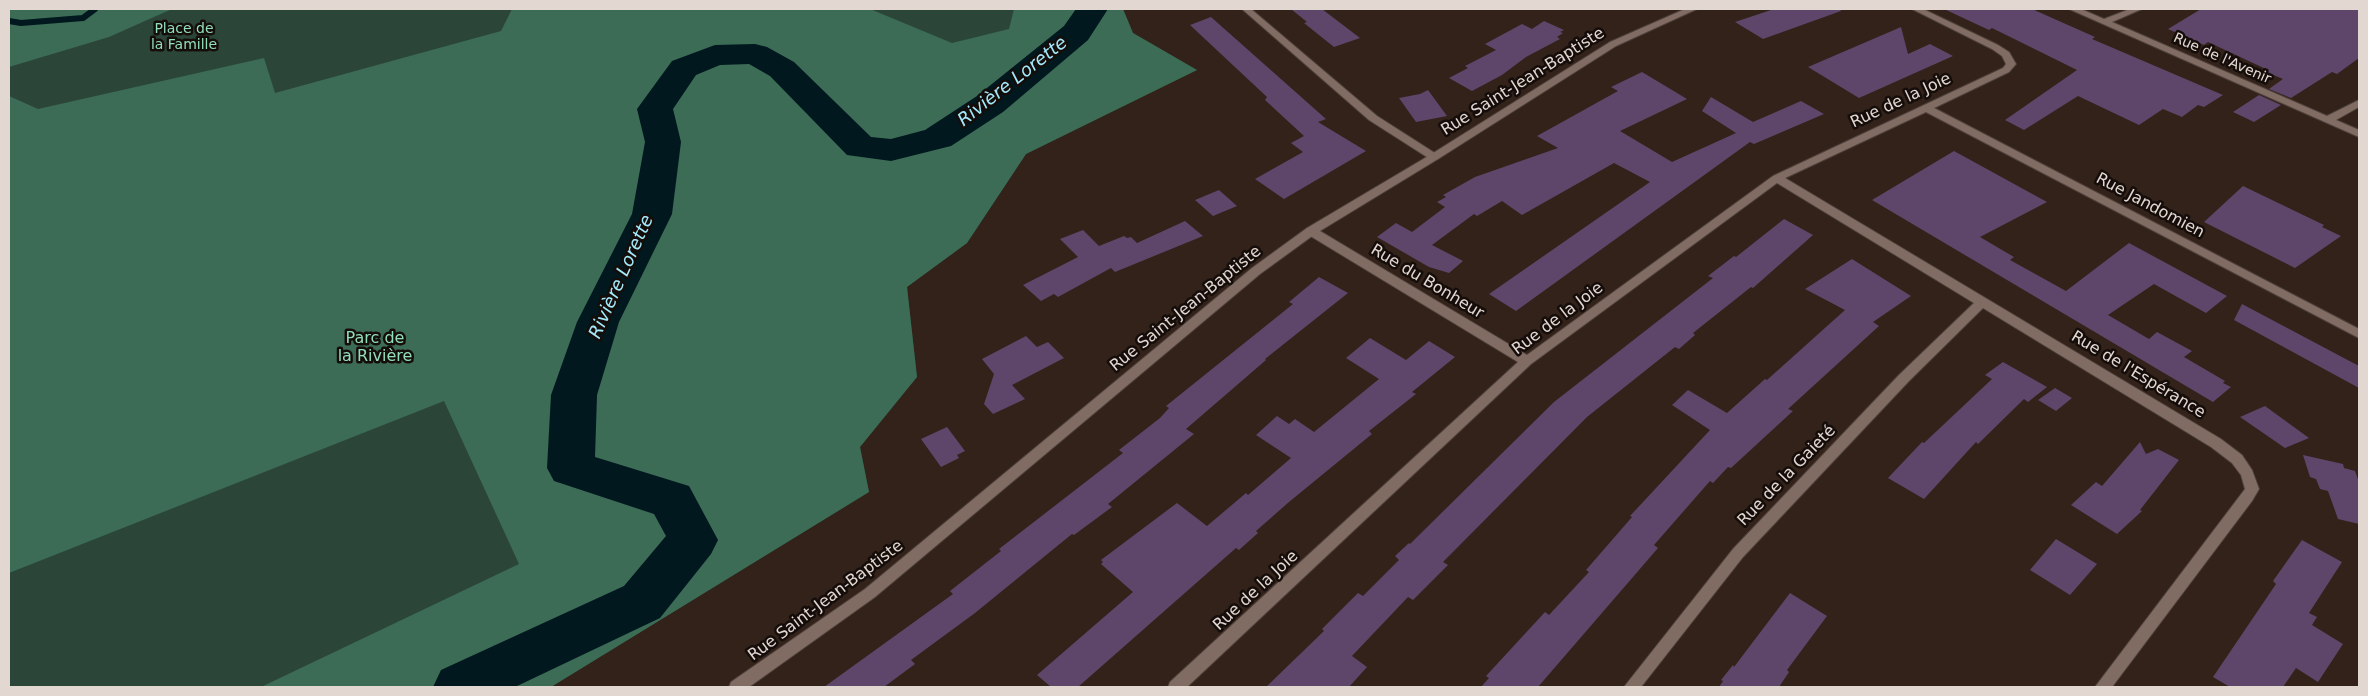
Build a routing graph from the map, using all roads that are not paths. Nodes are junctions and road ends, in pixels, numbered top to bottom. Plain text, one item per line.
1 (1246, 9) edge
2 (1692, 9) edge
3 (1916, 9) edge
4 (2074, 9) edge
5 (2138, 9) edge
6 (2105, 22) junction
7 (2359, 103) edge
8 (1925, 107) junction
9 (2328, 120) junction
10 (2359, 134) edge
11 (1434, 157) junction
12 (1777, 178) junction
13 (1311, 231) junction
14 (1983, 301) junction
15 (2359, 334) edge
16 (1527, 361) junction
17 (737, 687) edge
18 (1176, 687) edge
19 (1632, 687) edge
20 (2103, 687) edge

1 - 11 street
2 - 11 street, Rue Saint-Jean-Baptiste
3 - 8 street, Rue de la Joie
4 - 6 street, Rue de l'Avenir
5 - 6 street
6 - 9 street, Rue de l'Avenir
7 - 9 street
8 - 12 street, Rue de la Joie
8 - 15 street, Rue Jandomien
9 - 10 street, Rue de l'Avenir
11 - 13 street, Rue Saint-Jean-Baptiste
12 - 14 street, Rue de l'Espérance
12 - 16 street, Rue de la Joie
13 - 16 street, Rue du Bonheur
13 - 17 street, Rue Saint-Jean-Baptiste
14 - 19 street, Rue de la Gaieté
14 - 20 street, Rue de l'Espérance
16 - 18 street, Rue de la Joie

